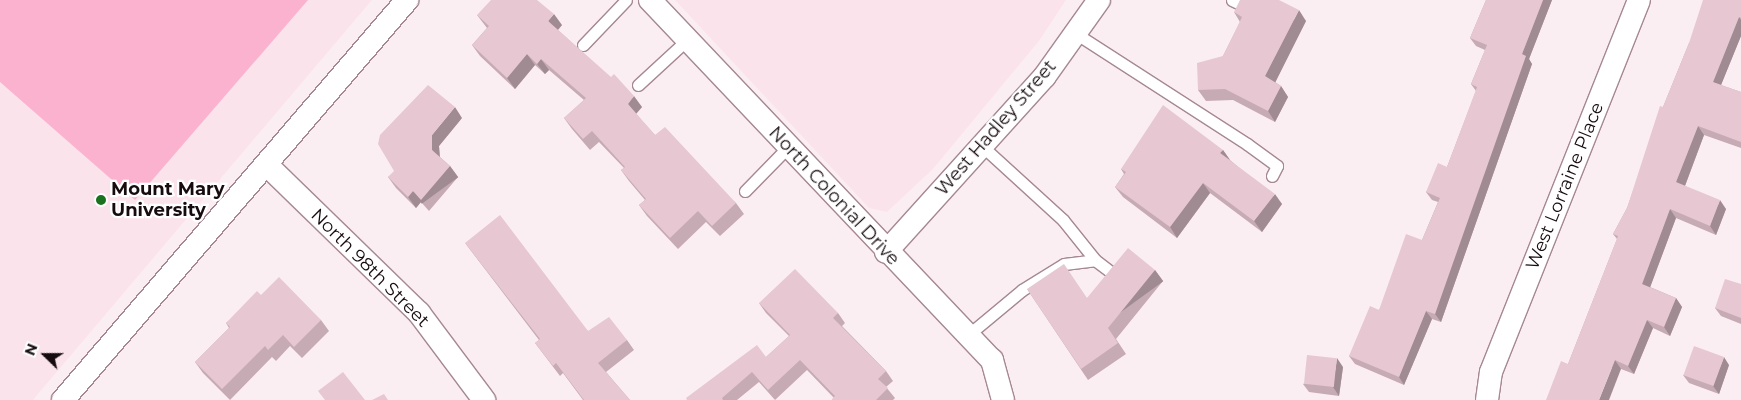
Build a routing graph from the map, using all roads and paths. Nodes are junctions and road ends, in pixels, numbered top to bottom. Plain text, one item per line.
1 (407, 0) edge
2 (626, 0) edge
3 (650, 0) edge
4 (1098, 0) edge
5 (1639, 0) edge
6 (1075, 33) junction
7 (689, 38) junction
8 (583, 45) dead end
9 (638, 85) dead end
10 (982, 146) junction
11 (788, 148) junction
12 (268, 166) junction
13 (1272, 176) dead end
14 (745, 190) dead end
15 (886, 252) junction
16 (1095, 260) junction
17 (1111, 272) edge
18 (968, 335) junction
19 (63, 400) edge
20 (484, 400) edge
21 (1003, 400) edge
22 (1487, 400) edge

1 - 12 street
2 - 8 lane
3 - 7 street, North Colonial Drive
4 - 6 street, West Hadley Street
5 - 22 street, West Lorraine Place
6 - 10 street, West Hadley Street
6 - 13 lane
7 - 9 lane
7 - 11 street, North Colonial Drive
10 - 15 street, West Hadley Street
10 - 16 lane
11 - 14 lane
11 - 15 street, North Colonial Drive
12 - 19 street
12 - 20 street, North 98th Street
15 - 18 street, North Colonial Drive
16 - 17 lane
16 - 18 lane
18 - 21 street, North Colonial Drive

